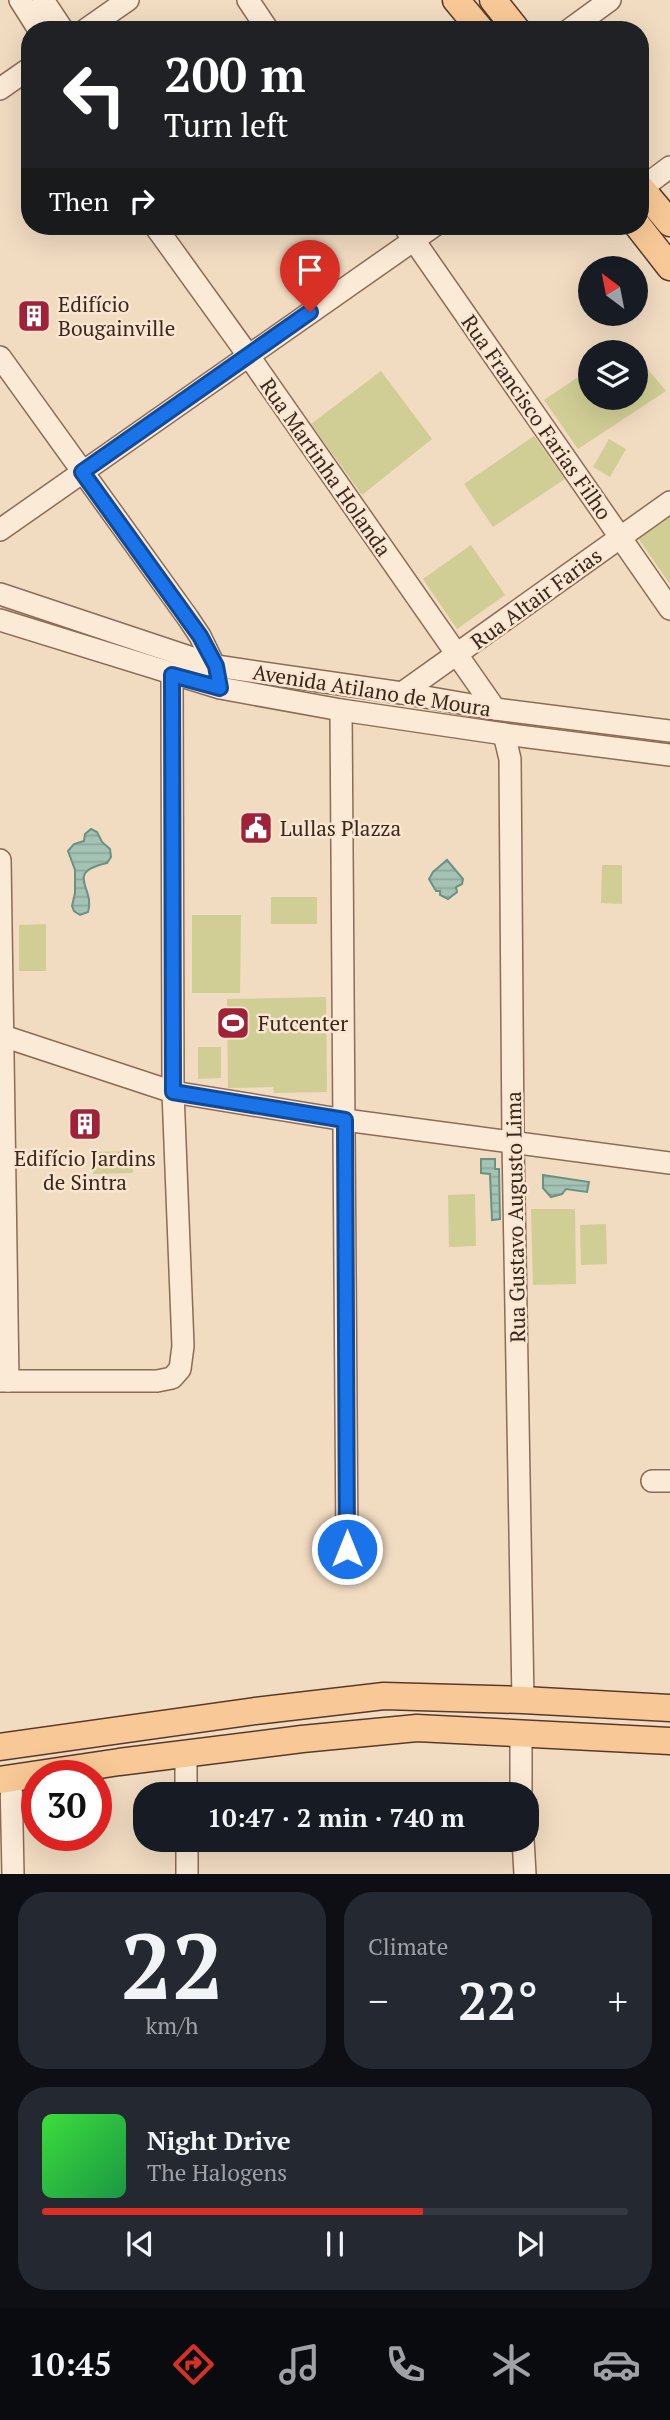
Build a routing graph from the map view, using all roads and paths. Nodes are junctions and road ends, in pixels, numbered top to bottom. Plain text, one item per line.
1 (20, 0) edge
2 (43, 0) edge
3 (128, 0) edge
4 (248, 0) edge
5 (493, 0) edge
6 (610, 0) edge
7 (461, 2) edge
8 (33, 21) edge
9 (57, 21) edge
10 (98, 21) edge
11 (262, 21) edge
12 (475, 21) edge
13 (510, 21) edge
14 (581, 21) edge
15 (21, 74) edge
16 (0, 89) edge
17 (670, 167) edge
18 (649, 182) edge
19 (649, 198) edge
20 (670, 223) edge
21 (161, 235) edge
22 (406, 235) edge
23 (410, 235) edge
24 (645, 235) edge
25 (670, 267) edge
26 (248, 355) junction
27 (0, 357) edge
28 (82, 472) junction
29 (670, 502) edge
30 (0, 530) edge
31 (621, 537) junction
32 (0, 594) edge
33 (670, 609) edge
34 (0, 621) edge
35 (457, 655) junction
36 (216, 666) junction
37 (172, 675) junction
38 (220, 688) junction
39 (402, 693) junction
40 (495, 709) junction
41 (341, 710) junction
42 (670, 731) edge
43 (504, 734) junction
44 (670, 755) edge
45 (0, 860) edge
46 (2, 1036) edge
47 (173, 1092) junction
48 (345, 1120) junction
49 (513, 1142) junction
50 (670, 1163) edge
51 (4, 1381) edge
52 (347, 1549) dead end
53 (523, 1700) junction
54 (670, 1708) edge
55 (115, 1730) junction
56 (521, 1734) junction
57 (65, 1736) junction
58 (670, 1741) edge
59 (0, 1747) edge
60 (186, 1753) junction
61 (68, 1760) edge
62 (119, 1762) junction
63 (112, 1763) edge
64 (6, 1779) edge
65 (186, 1782) edge
66 (521, 1782) edge
67 (187, 1852) edge
68 (524, 1852) edge
69 (13, 1874) edge
70 (187, 1874) edge
71 (525, 1874) edge

1 - 8 street
2 - 9 street
3 - 10 street
4 - 11 street
5 - 13 main road
6 - 14 street
7 - 12 main road
15 - 16 street
17 - 18 street
19 - 20 main road
21 - 26 street, Rua Martinha Holanda
22 - 26 street
23 - 31 street, Rua Francisco Farias Filho
24 - 25 main road
26 - 28 street
26 - 35 street, Rua Martinha Holanda
27 - 28 street
28 - 30 street
28 - 36 street
29 - 31 street, Rua Altair Farias
31 - 33 street, Rua Francisco Farias Filho
31 - 35 street, Rua Altair Farias
32 - 36 street, Avenida Atilano de Moura
34 - 37 street, Avenida Atilano de Moura
35 - 39 street, Rua Altair Farias
35 - 40 street, Rua Martinha Holanda
36 - 38 street
36 - 39 street, Avenida Atilano de Moura
37 - 38 street, Avenida Atilano de Moura
37 - 47 street
38 - 41 street, Avenida Atilano de Moura
39 - 40 street, Avenida Atilano de Moura
40 - 42 street, Avenida Atilano de Moura
41 - 43 street, Avenida Atilano de Moura
41 - 48 street
43 - 44 street, Avenida Atilano de Moura
43 - 49 street, Rua Gustavo Augusto Lima
45 - 46 street
46 - 47 street
46 - 51 street
47 - 48 street
47 - 51 street
48 - 49 street
48 - 52 street
49 - 50 street
49 - 53 street, Rua Gustavo Augusto Lima
53 - 54 main road
53 - 55 main road
55 - 57 main road
55 - 62 main road
56 - 58 main road
56 - 60 main road
56 - 66 street
57 - 59 main road
57 - 61 main road
60 - 62 main road
60 - 65 street
62 - 63 main road
64 - 69 street
67 - 70 street
68 - 71 street

